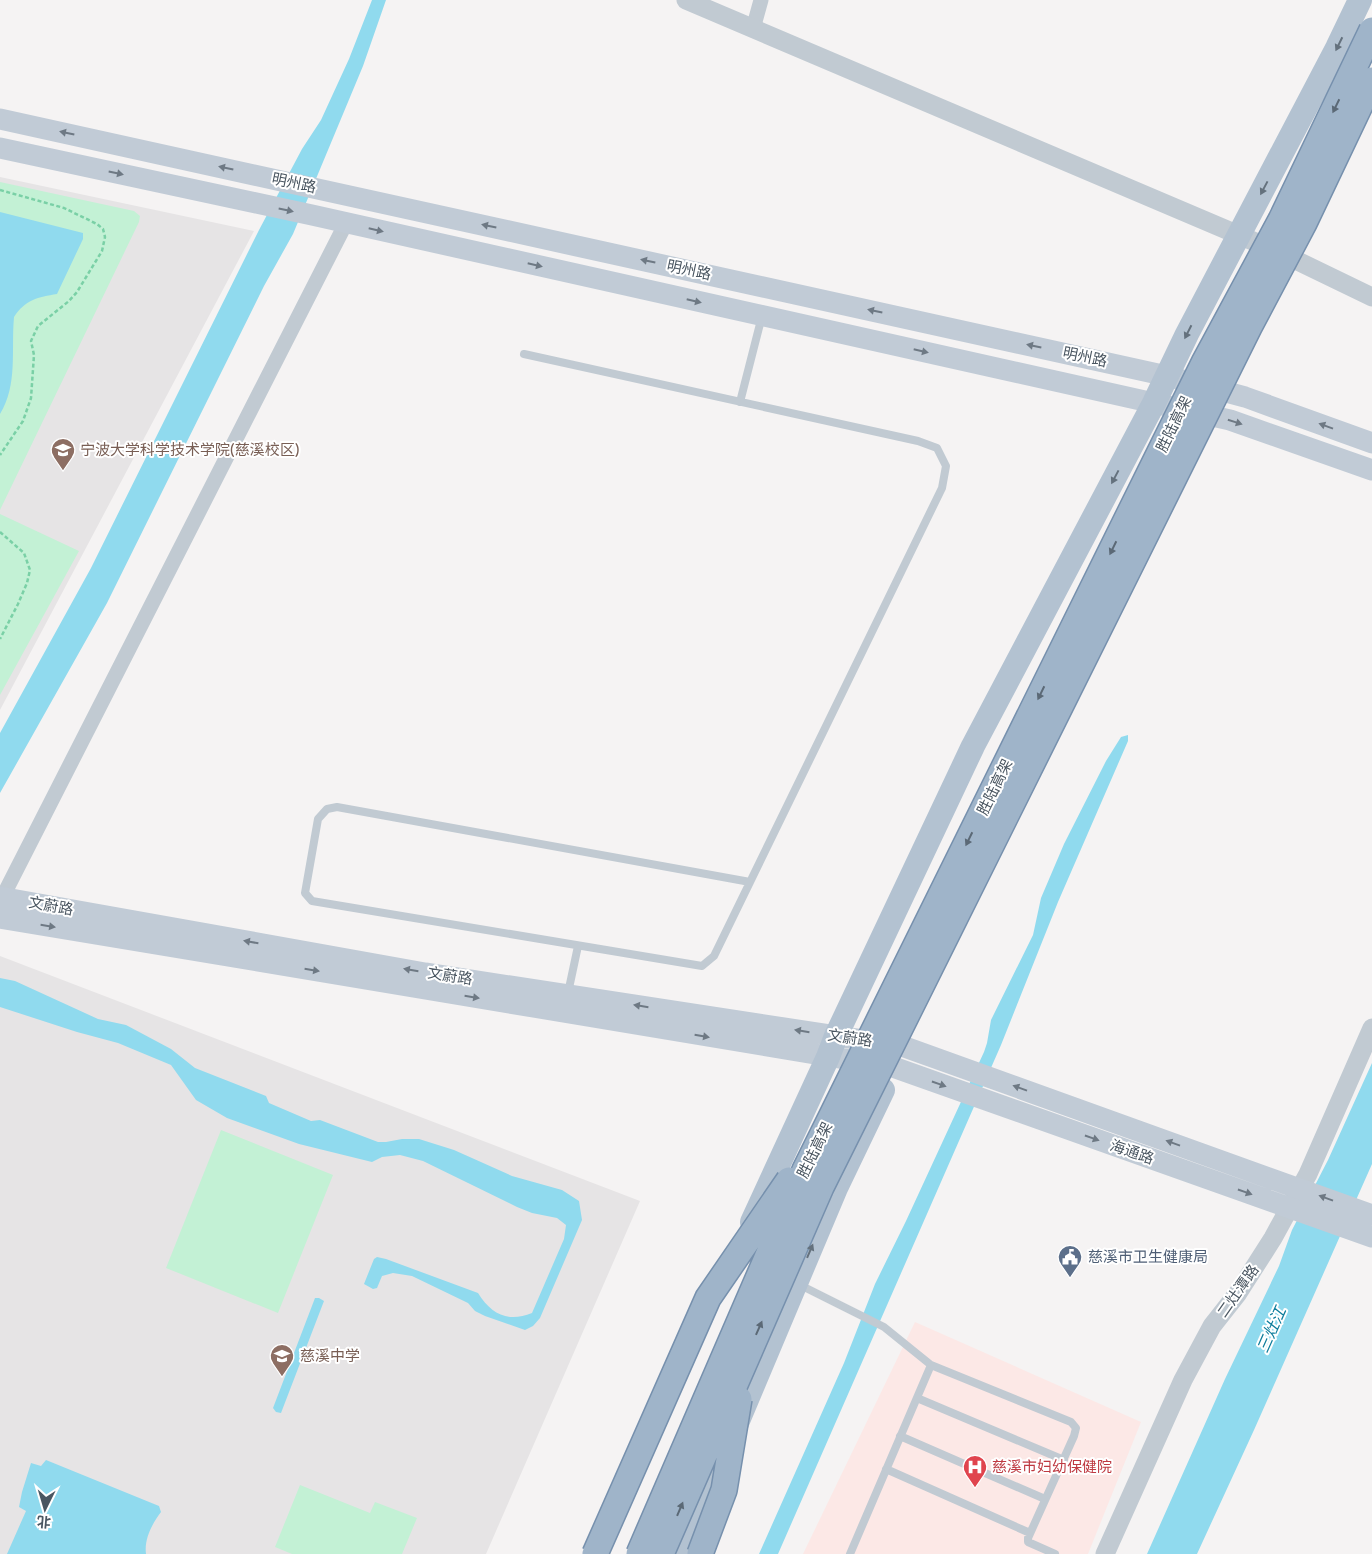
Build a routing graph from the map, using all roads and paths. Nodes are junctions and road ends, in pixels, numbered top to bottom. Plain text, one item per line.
1 (686, 0) edge
2 (761, 0) edge
3 (1360, 0) edge
4 (753, 29) junction
5 (1372, 30) edge
6 (1372, 79) edge
7 (0, 119) edge
8 (0, 148) edge
9 (0, 190) edge
10 (346, 223) junction
11 (1239, 236) junction
12 (1280, 253) junction
13 (1372, 297) edge
14 (762, 316) junction
15 (524, 354) dead end
16 (1167, 376) junction
17 (740, 402) junction
18 (1154, 403) junction
19 (1372, 443) edge
20 (0, 455) edge
21 (1372, 470) edge
22 (0, 532) edge
23 (0, 639) edge
24 (750, 882) junction
25 (1, 904) edge
26 (578, 946) junction
27 (567, 994) junction
28 (1372, 1028) edge
29 (832, 1046) junction
30 (902, 1046) junction
31 (893, 1068) junction
32 (830, 1120) junction
33 (1372, 1215) edge
34 (1372, 1237) edge
35 (797, 1283) junction
36 (745, 1361) junction
37 (931, 1365) junction
38 (917, 1398) junction
39 (900, 1436) junction
40 (1064, 1460) junction
41 (886, 1469) junction
42 (1046, 1499) junction
43 (1030, 1533) junction
44 (595, 1554) edge
45 (607, 1554) edge
46 (639, 1554) edge
47 (661, 1554) edge
48 (682, 1554) edge
49 (700, 1554) edge
50 (850, 1554) edge
51 (1055, 1554) edge
52 (1105, 1554) edge

1 - 4 street
2 - 4 street
3 -> 11 main road
4 - 11 street
5 -> 32 highway, 胜陆高架, bridge
6 - 12 main road
36 -> 6 highway, 胜陆高架, bridge
16 -> 7 main road, 明州路
8 -> 10 main road, 明州路
9 - 20 path
10 -> 14 main road, 明州路
10 - 25 street
11 - 12 street
11 -> 16 main road
12 - 13 street
12 - 30 main road
14 - 17 lane
14 -> 18 main road, 明州路
15 - 17 lane
16 - 18 main road
19 -> 16 main road, 明州路
17 - 24 lane
18 -> 21 main road, 明州路
18 -> 29 main road
22 - 23 path
24 - 26 lane
24 - 26 lane
27 -> 25 main road, 文蔚路
25 -> 29 main road, 文蔚路
26 - 27 lane
29 -> 27 main road, 文蔚路
28 - 52 street, 二灶潭路
29 - 30 main road, 文蔚路
29 - 31 main road, 文蔚路
29 - 45 main road
30 - 31 main road
33 -> 30 main road, 海通路
31 -> 34 main road, 海通路
35 -> 31 main road
32 - 44 highway, bridge
32 - 46 highway, 胜陆高架, bridge
35 - 37 lane
35 - 48 main road
47 -> 36 highway, 胜陆高架, bridge
36 - 49 highway, bridge
37 - 38 lane
37 - 40 lane
38 - 39 lane
38 - 40 lane
39 - 41 lane
39 - 42 lane
40 - 42 lane
41 - 43 lane
41 - 50 lane
42 - 43 lane
43 - 51 lane

